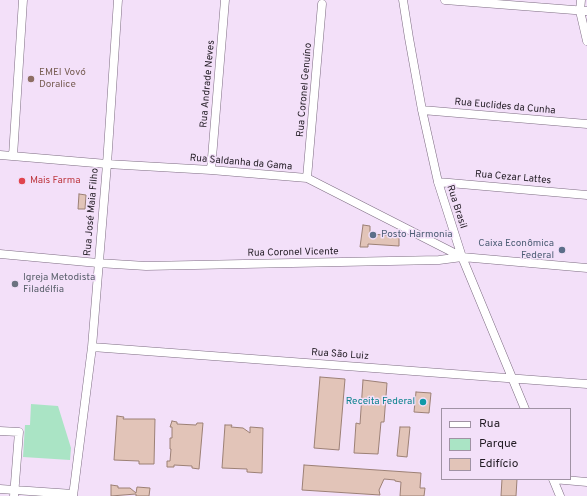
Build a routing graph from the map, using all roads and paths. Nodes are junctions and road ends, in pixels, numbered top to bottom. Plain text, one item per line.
1 (23, 0) edge
2 (118, 0) edge
3 (225, 0) edge
4 (404, 0) edge
5 (446, 0) edge
6 (581, 0) edge
7 (322, 4) dead end
8 (584, 11) edge
9 (587, 41) edge
10 (422, 110) junction
11 (587, 124) edge
12 (0, 155) edge
13 (12, 156) junction
14 (107, 164) junction
15 (211, 170) junction
16 (307, 178) junction
17 (438, 182) junction
18 (587, 194) edge
19 (0, 254) edge
20 (462, 257) junction
21 (98, 263) junction
22 (587, 268) edge
23 (92, 347) junction
24 (512, 378) junction
25 (587, 384) edge
26 (525, 408) edge
27 (0, 431) edge
28 (553, 480) edge
29 (564, 480) edge
30 (587, 482) edge
31 (0, 489) edge
32 (14, 493) edge
33 (73, 495) edge
34 (560, 496) edge

1 - 13 street
2 - 14 street, Rua José Maia Filho
3 - 15 street, Rua Andrade Neves
4 - 10 street, Rua Brasil
5 - 8 street
6 - 8 street
7 - 16 street, Rua Coronel Genuíno
8 - 9 street
10 - 11 street, Rua Euclides da Cunha
10 - 17 street, Rua Brasil
12 - 13 street, Rua Saldanha da Gama
13 - 14 street, Rua Saldanha da Gama
14 - 15 street, Rua Saldanha da Gama
14 - 21 street, Rua José Maia Filho
15 - 16 street, Rua Saldanha da Gama
16 - 20 street, Rua Saldanha da Gama
17 - 18 street, Rua Cezar Lattes
17 - 20 street, Rua Brasil
19 - 21 street, Rua Coronel Vicente
20 - 21 street, Rua Coronel Vicente
20 - 22 street, Rua Coronel Vicente
20 - 24 street, Rua Brasil
21 - 23 street, Rua José Maia Filho
23 - 24 street, Rua São Luiz
23 - 33 street, Rua José Maia Filho
24 - 25 street, Rua São Luiz
24 - 26 street, Rua Brasil
27 - 32 street
28 - 34 street
29 - 30 street
31 - 32 street
32 - 33 street

